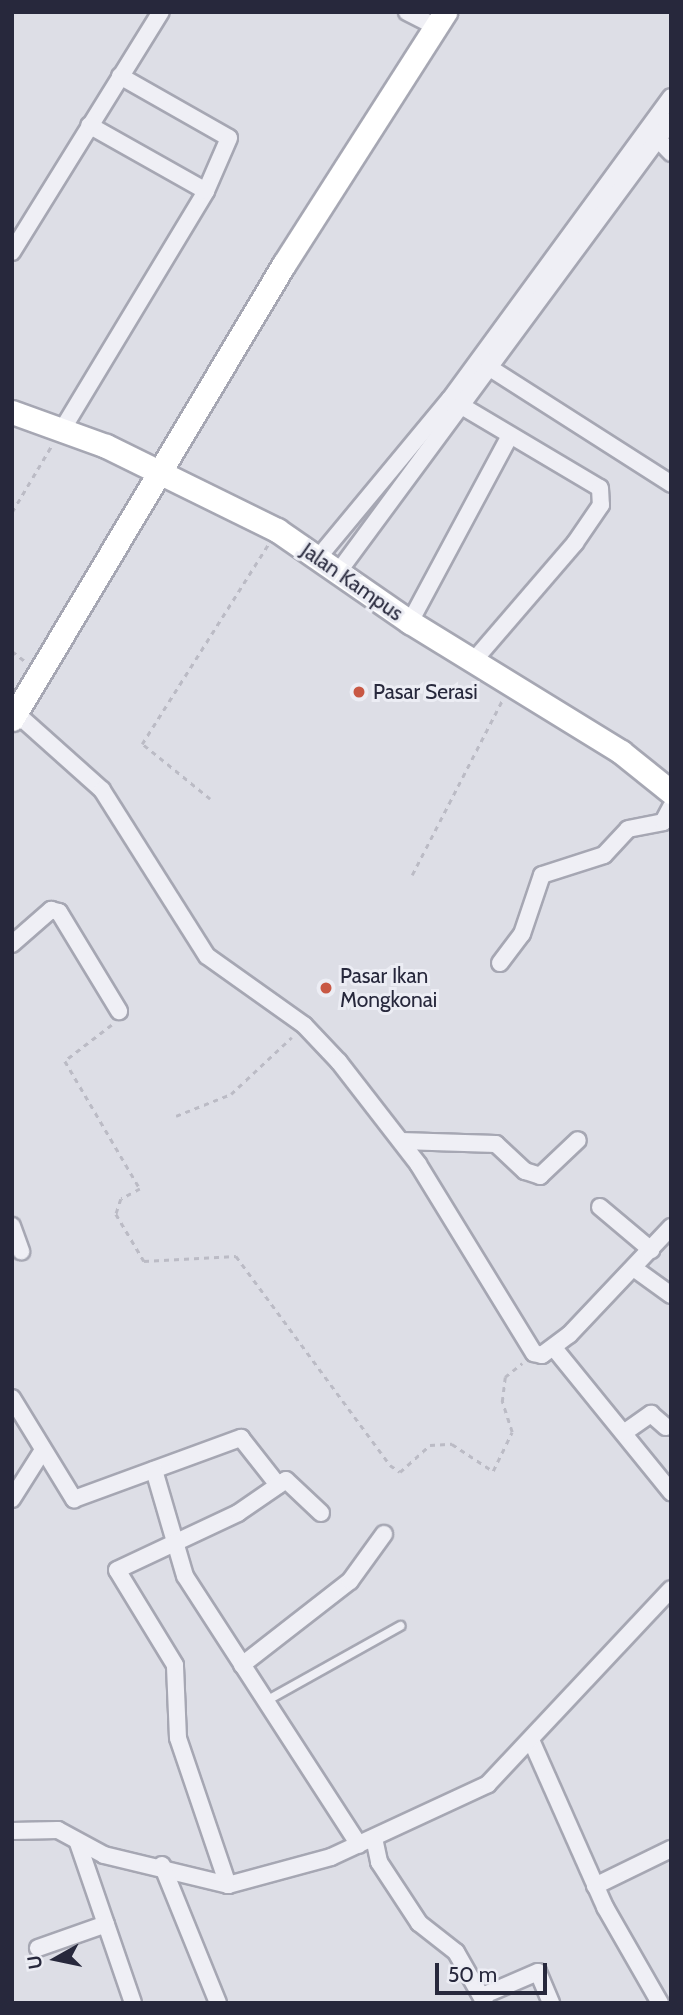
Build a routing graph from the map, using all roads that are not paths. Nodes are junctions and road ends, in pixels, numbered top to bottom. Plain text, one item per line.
1 (161, 12) edge
2 (407, 12) edge
3 (440, 20) edge
4 (120, 76) junction
5 (671, 97) edge
6 (671, 121) edge
7 (89, 125) junction
8 (652, 134) junction
9 (671, 153) edge
10 (206, 191) junction
11 (12, 252) edge
12 (481, 363) junction
13 (454, 401) junction
14 (12, 412) edge
15 (62, 430) junction
16 (509, 437) junction
17 (158, 472) junction
18 (671, 484) edge
19 (317, 559) junction
20 (339, 571) junction
21 (410, 622) junction
22 (476, 658) junction
23 (14, 716) edge
24 (671, 792) edge
25 (671, 807) edge
26 (12, 944) edge
27 (500, 963) dead end
28 (119, 1011) road end
29 (578, 1140) dead end
30 (401, 1141) junction
31 (600, 1207) dead end
32 (12, 1226) edge
33 (671, 1227) edge
34 (651, 1250) junction
35 (21, 1251) dead end
36 (635, 1269) junction
37 (671, 1295) edge
38 (554, 1348) junction
39 (12, 1398) edge
40 (666, 1427) dead end
41 (625, 1432) junction
42 (43, 1450) junction
43 (154, 1470) junction
44 (278, 1485) junction
45 (671, 1492) edge
46 (12, 1499) edge
47 (321, 1513) dead end
48 (384, 1534) dead end
49 (171, 1547) junction
50 (669, 1590) edge
51 (400, 1626) dead end
52 (242, 1665) junction
53 (266, 1701) junction
54 (531, 1740) junction
55 (12, 1831) edge
56 (366, 1842) junction
57 (78, 1843) junction
58 (671, 1849) edge
59 (162, 1866) junction
60 (228, 1885) junction
61 (595, 1886) junction
62 (106, 1924) junction
63 (37, 1948) dead end
64 (483, 1999) edge
65 (133, 2003) edge
66 (218, 2003) edge
67 (551, 2003) edge
68 (660, 2003) edge

1 - 4 street
2 - 3 street
3 - 17 street
4 - 7 street
4 - 10 street
5 - 8 street
6 - 8 street
7 - 10 street
7 - 11 street
8 - 9 street
8 - 12 street
10 - 15 street
12 - 13 street
12 - 18 street
13 - 16 street
13 - 19 street
13 - 20 street
14 - 15 street, Jalan Kampus
15 - 17 street, Jalan Kampus
16 - 21 street
16 - 22 street
17 - 19 street, Jalan Kampus
17 - 23 street
19 - 20 street, Jalan Kampus
20 - 21 street, Jalan Kampus
21 - 22 street, Jalan Kampus
22 - 24 street, Jalan Kampus
23 - 30 street
25 - 27 street
26 - 28 street
29 - 30 street
30 - 38 street
31 - 34 street
32 - 35 street
33 - 34 street
34 - 36 street
36 - 37 street
36 - 38 street
38 - 41 street
39 - 42 street
40 - 41 street
41 - 45 street
42 - 43 street
42 - 46 street
43 - 44 street
43 - 49 street
44 - 47 street
44 - 49 street
48 - 52 street
49 - 52 street
49 - 60 street
50 - 54 street
51 - 53 lane
52 - 53 street
53 - 56 street
54 - 56 street
54 - 61 street
55 - 57 street
56 - 60 street
56 - 64 street
57 - 59 street
57 - 62 street
58 - 61 street
59 - 60 street
59 - 66 street
61 - 68 street
62 - 63 street
62 - 65 street
64 - 67 street

